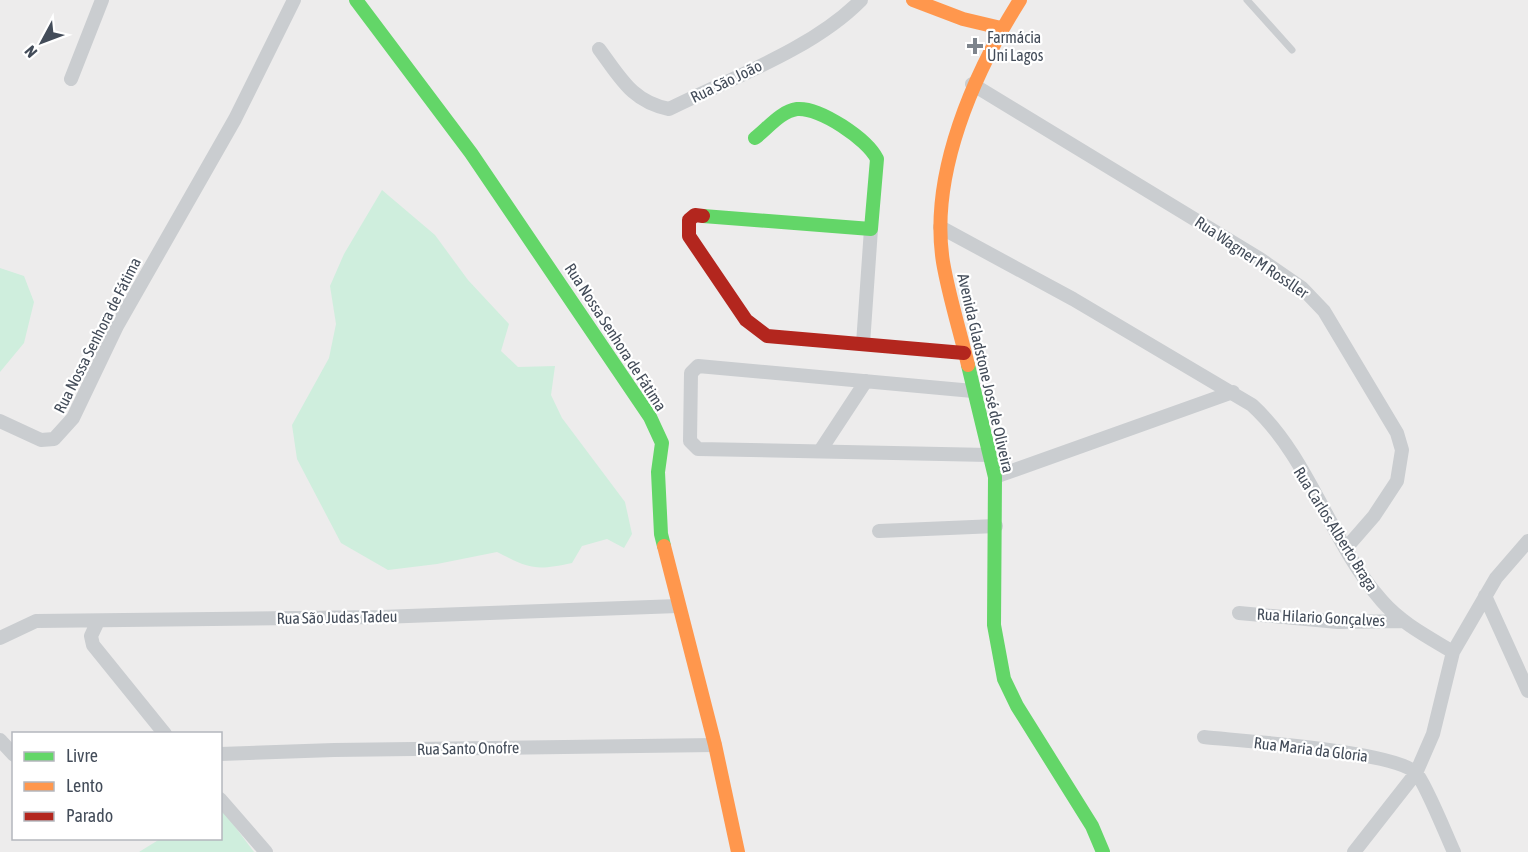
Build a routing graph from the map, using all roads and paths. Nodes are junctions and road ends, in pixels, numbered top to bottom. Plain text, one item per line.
1 (102, 0) edge
2 (294, 0) edge
3 (356, 0) edge
4 (861, 0) edge
5 (913, 0) edge
6 (1020, 0) edge
7 (1247, 0) edge
8 (1001, 28) junction
9 (599, 49) dead end
10 (1292, 50) dead end
11 (71, 80) dead end
12 (972, 84) junction
13 (755, 138) dead end
14 (940, 227) junction
15 (871, 229) junction
16 (863, 344) junction
17 (964, 353) junction
18 (866, 381) junction
19 (974, 391) junction
20 (1233, 392) junction
21 (0, 420) edge
22 (820, 451) junction
23 (989, 455) junction
24 (994, 477) junction
25 (996, 526) junction
26 (879, 531) dead end
27 (1528, 541) edge
28 (1347, 547) junction
29 (1485, 596) junction
30 (678, 606) junction
31 (1239, 613) dead end
32 (98, 621) junction
33 (1402, 621) junction
34 (0, 638) edge
35 (1453, 652) junction
36 (1528, 691) edge
37 (163, 732) edge
38 (1204, 737) dead end
39 (0, 740) edge
40 (715, 745) junction
41 (12, 753) edge
42 (222, 754) edge
43 (1416, 773) junction
44 (222, 802) edge
45 (266, 852) edge
46 (738, 852) edge
47 (1103, 852) edge
48 (1354, 852) edge
49 (1454, 852) edge

1 - 11 street
2 - 21 street, Rua Nossa Senhora de Fátima
3 - 30 street, Rua Nossa Senhora de Fátima
4 - 9 street, Rua São João
5 - 8 street
6 - 8 street, Avenida Gladstone José de Oliveira
7 - 10 lane
8 - 12 street, Avenida Gladstone José de Oliveira
12 - 14 street, Avenida Gladstone José de Oliveira
12 - 28 street, Rua Wagner M Rossller
13 - 15 street
14 - 17 street, Avenida Gladstone José de Oliveira
14 - 20 street, Rua Carlos Alberto Braga
15 - 16 street
15 - 16 street
16 - 17 street
17 - 19 street, Avenida Gladstone José de Oliveira
18 - 19 street
18 - 22 street
18 - 22 street
19 - 23 street, Avenida Gladstone José de Oliveira
20 - 24 street
20 - 28 street, Rua Carlos Alberto Braga
22 - 23 street
23 - 24 street, Avenida Gladstone José de Oliveira
24 - 25 street, Avenida Gladstone José de Oliveira
25 - 26 street
25 - 47 street, Avenida Gladstone José de Oliveira
27 - 29 street
28 - 33 street, Rua Carlos Alberto Braga
29 - 35 street
29 - 36 street
30 - 32 street, Rua São Judas Tadeu
30 - 40 street, Rua Nossa Senhora de Fátima
31 - 33 street, Rua Hilario Gonçalves
32 - 34 street, Rua São Judas Tadeu
32 - 37 street
33 - 35 street, Rua Carlos Alberto Braga
35 - 43 street
38 - 43 street, Rua Maria da Gloria
39 - 41 street
40 - 42 street, Rua Santo Onofre
40 - 46 street, Rua Nossa Senhora de Fátima
43 - 48 street
43 - 49 street
44 - 45 street

